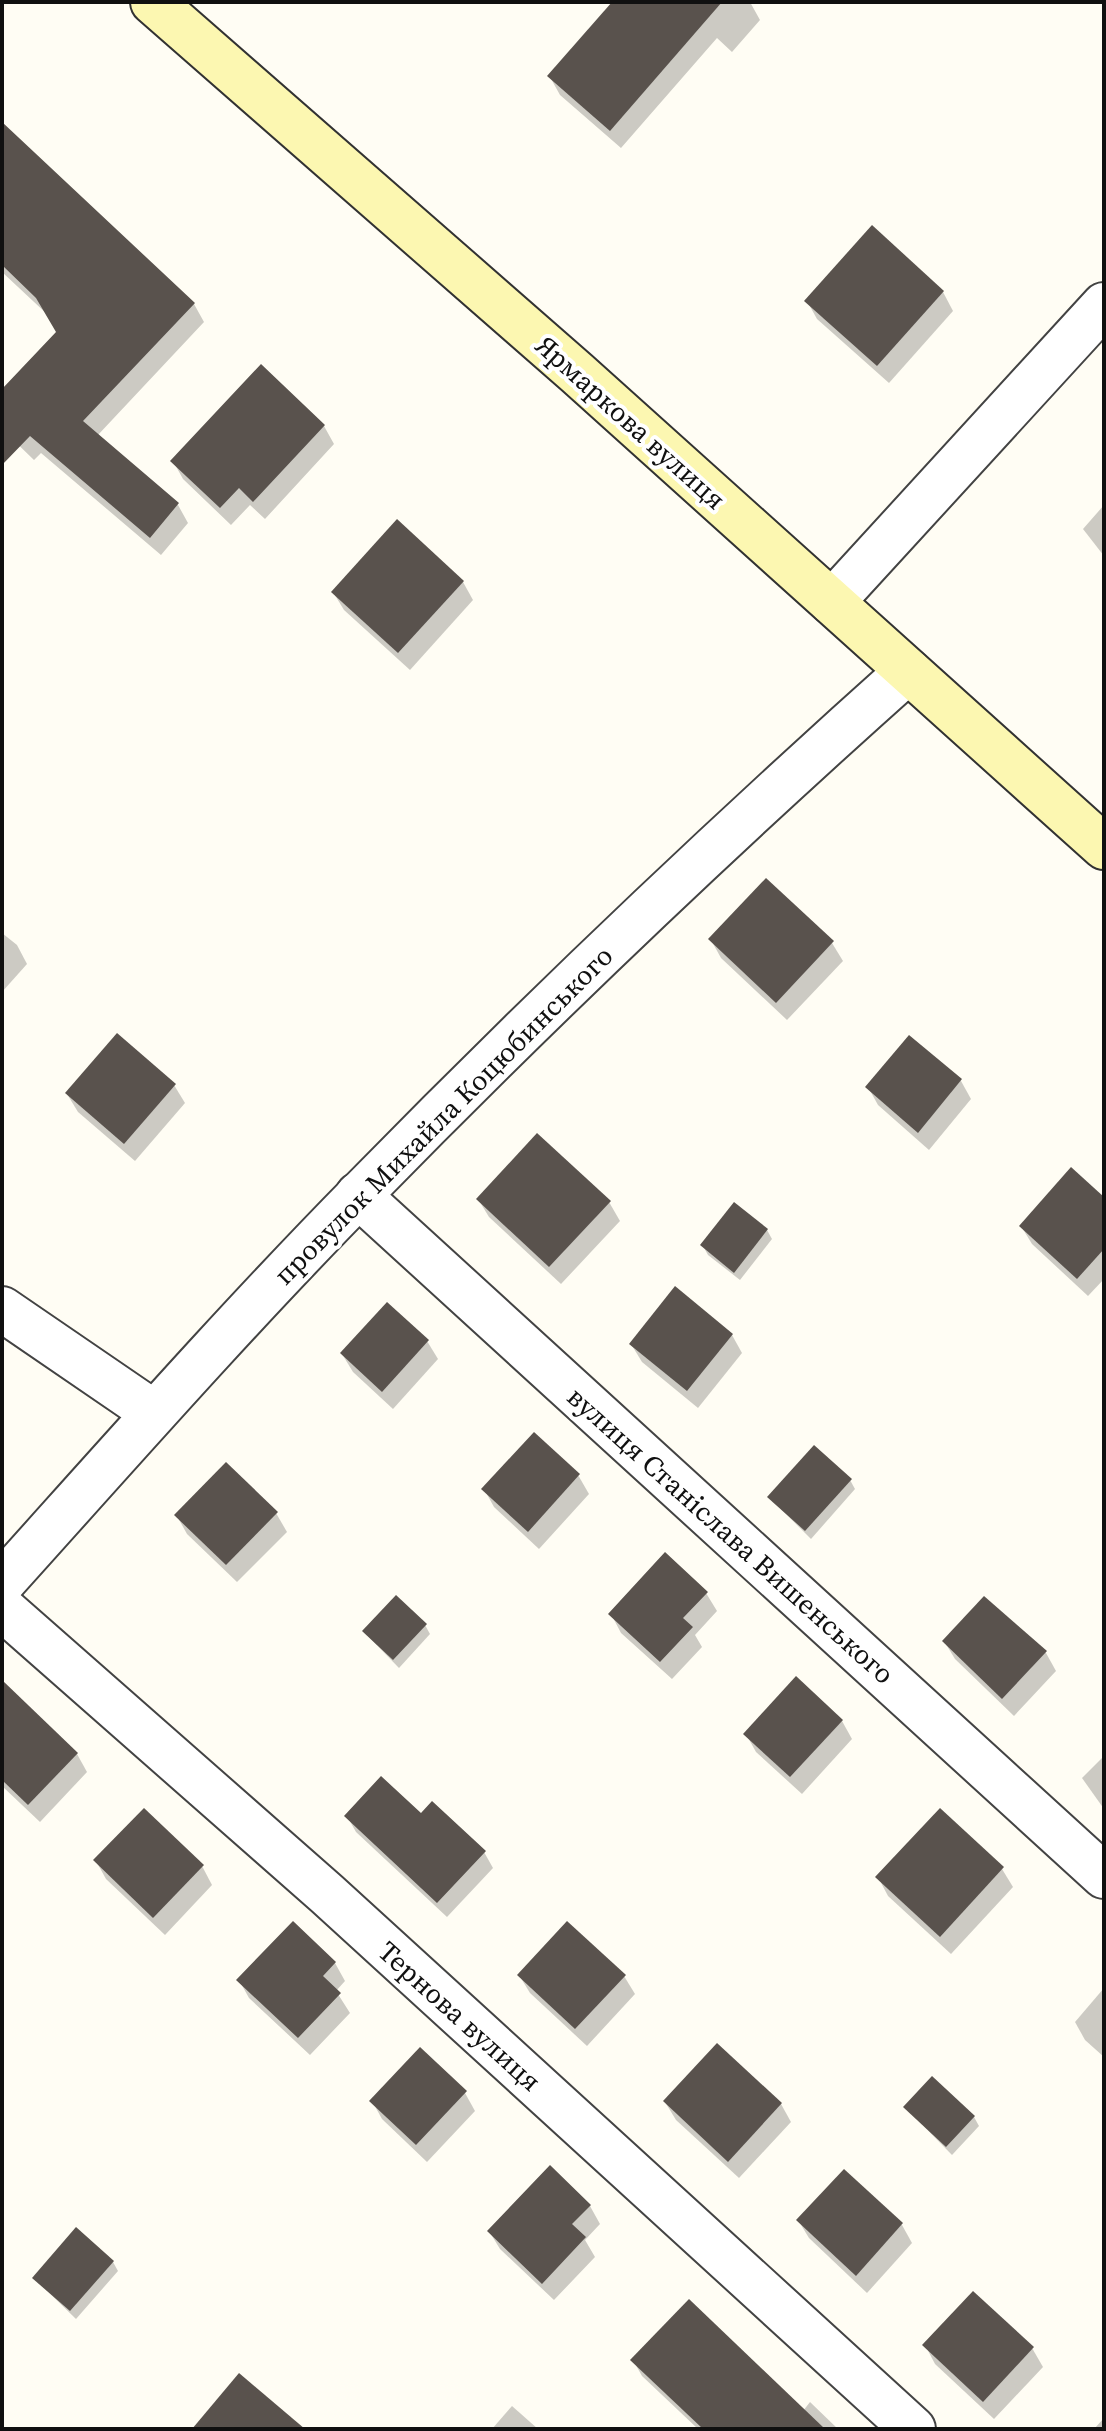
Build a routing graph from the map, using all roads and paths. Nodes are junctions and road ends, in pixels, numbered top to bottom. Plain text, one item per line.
1 (153, 2) edge
2 (1104, 305) edge
3 (832, 602) junction
4 (908, 671) junction
5 (1104, 847) edge
6 (358, 1195) junction
7 (2, 1309) edge
8 (154, 1413) junction
9 (2, 1583) edge
10 (2, 1608) edge
11 (1104, 1876) edge
12 (913, 2429) edge

1 - 3 main road, Ярмаркова вулиця
2 - 3 street
3 - 4 main road, Ярмаркова вулиця
4 - 5 main road, Ярмаркова вулиця
4 - 6 street, провулок Михайла Коцюбинського
6 - 8 street, провулок Михайла Коцюбинського
6 - 11 street, вулиця Станіслава Вишенського
7 - 8 street
8 - 9 street, провулок Михайла Коцюбинського
10 - 12 street, Тернова вулиця

